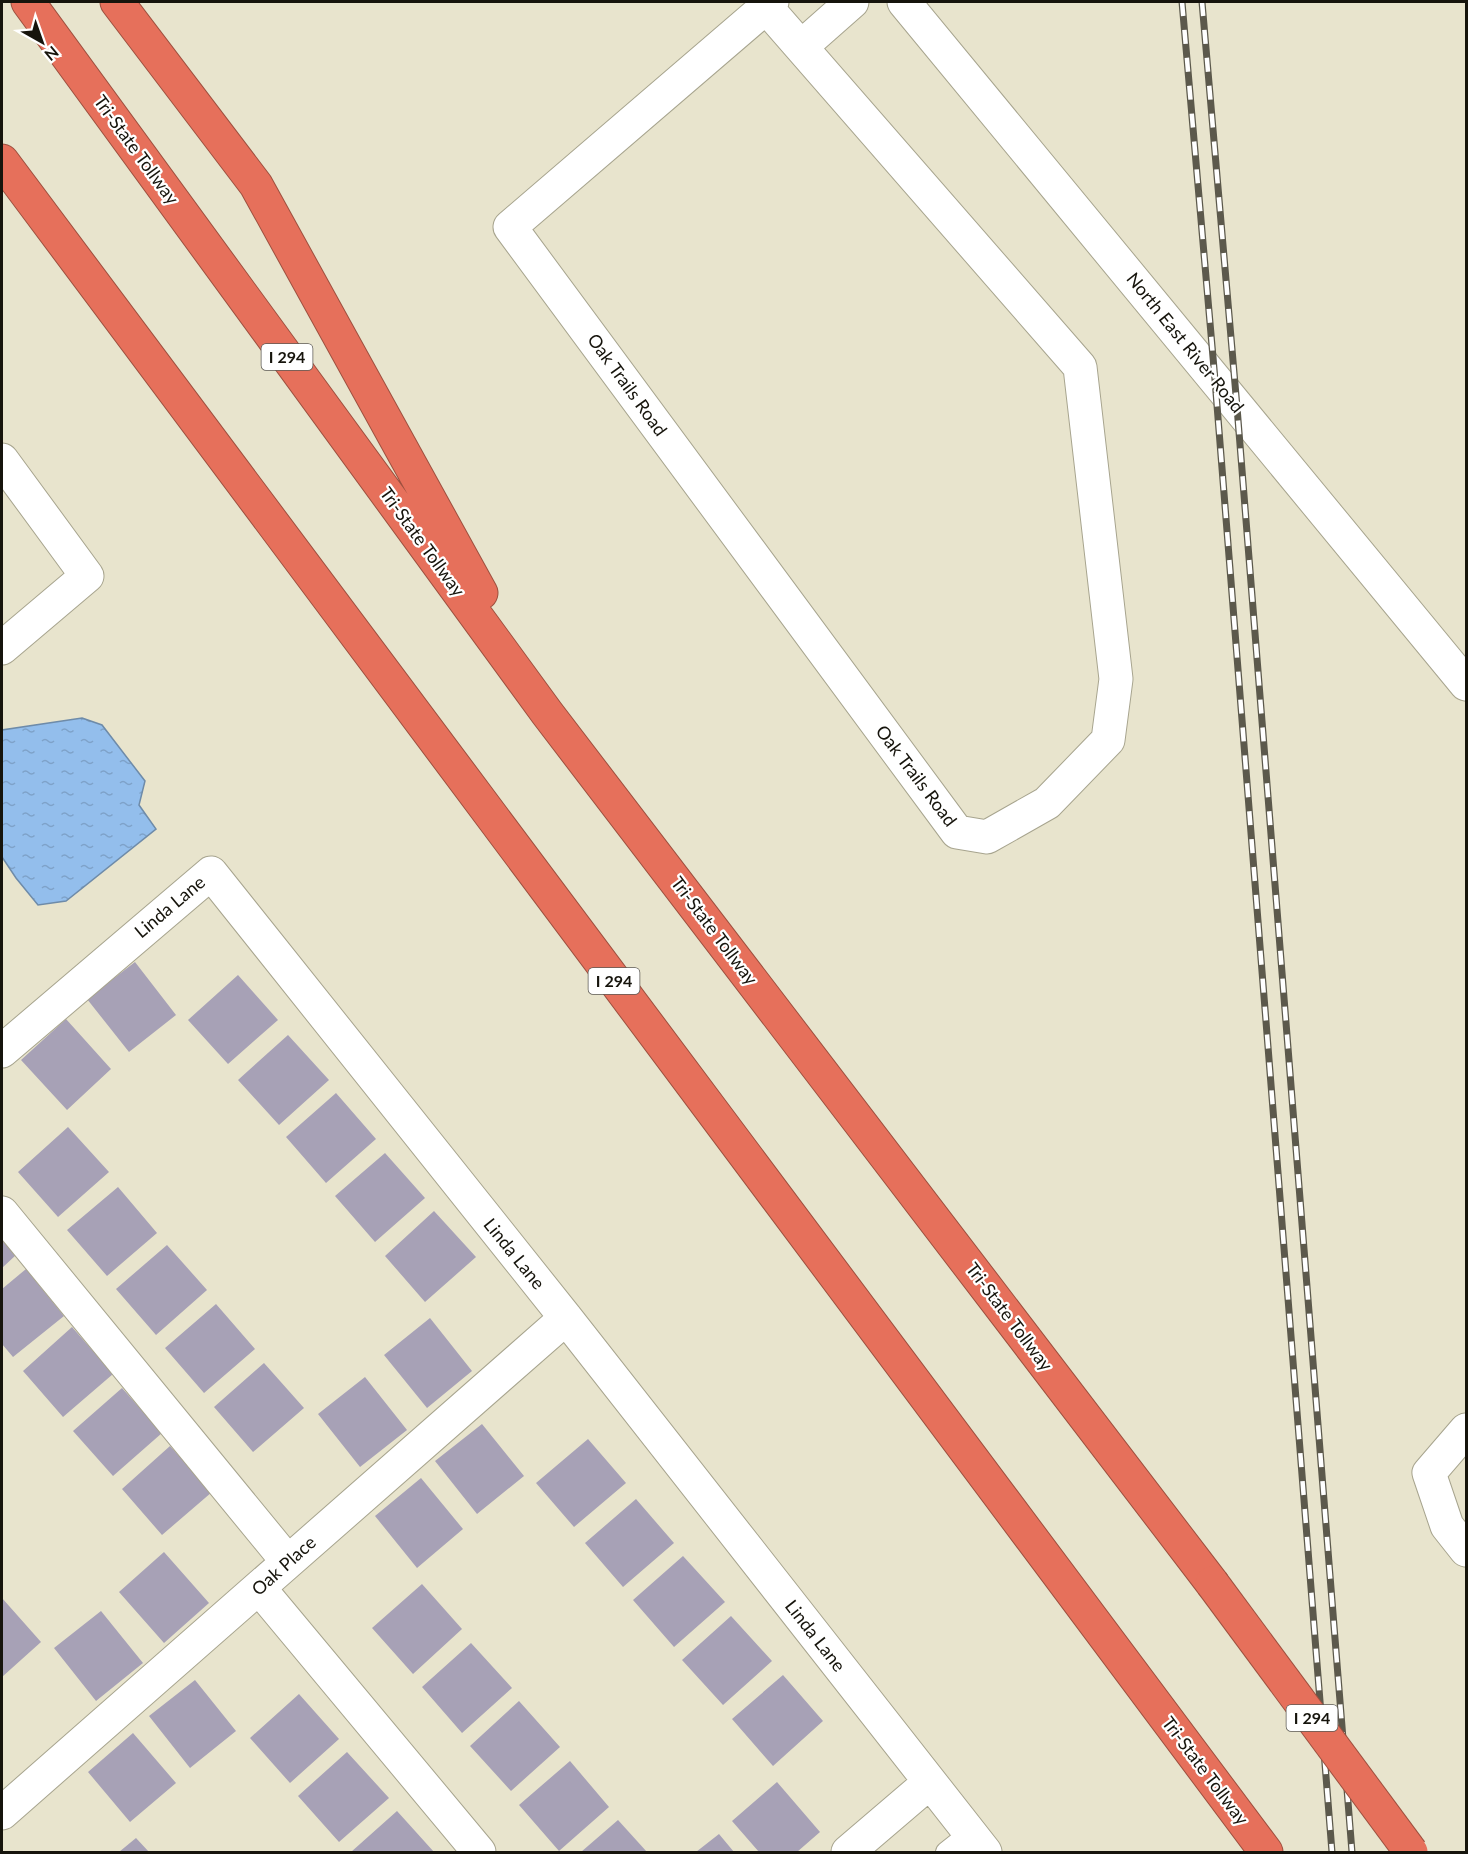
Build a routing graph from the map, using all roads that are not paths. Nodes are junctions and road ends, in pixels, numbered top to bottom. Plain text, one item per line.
1 (28, 2) edge
2 (117, 2) edge
3 (852, 2) edge
4 (904, 2) edge
5 (769, 4) edge
6 (801, 47) junction
7 (2, 161) edge
8 (2, 460) edge
9 (2, 648) edge
10 (1467, 684) edge
11 (547, 713) junction
12 (2, 1051) edge
13 (2, 1213) edge
14 (566, 1318) junction
15 (1467, 1430) edge
16 (1467, 1550) edge
17 (288, 1562) junction
18 (259, 1588) junction
19 (930, 1782) junction
20 (3, 1808) edge
21 (967, 1846) edge
22 (479, 1852) edge
23 (848, 1852) edge
24 (1266, 1852) edge
25 (1412, 1852) edge

1 - 11 highway, Tri-State Tollway / I 294
2 - 11 highway
3 - 6 street
4 - 10 street, North East River Road
5 - 6 street, Oak Trails Road
5 - 6 street, Oak Trails Road
7 - 24 highway, Tri-State Tollway / I 294
8 - 9 street
11 - 25 highway, Tri-State Tollway / I 294, bridge
12 - 14 street, Linda Lane
13 - 17 street
14 - 17 street, Oak Place
14 - 19 street, Linda Lane
15 - 16 street
17 - 18 street, Oak Place
18 - 20 street, Oak Place
18 - 22 street
19 - 21 street, Linda Lane
19 - 23 street

